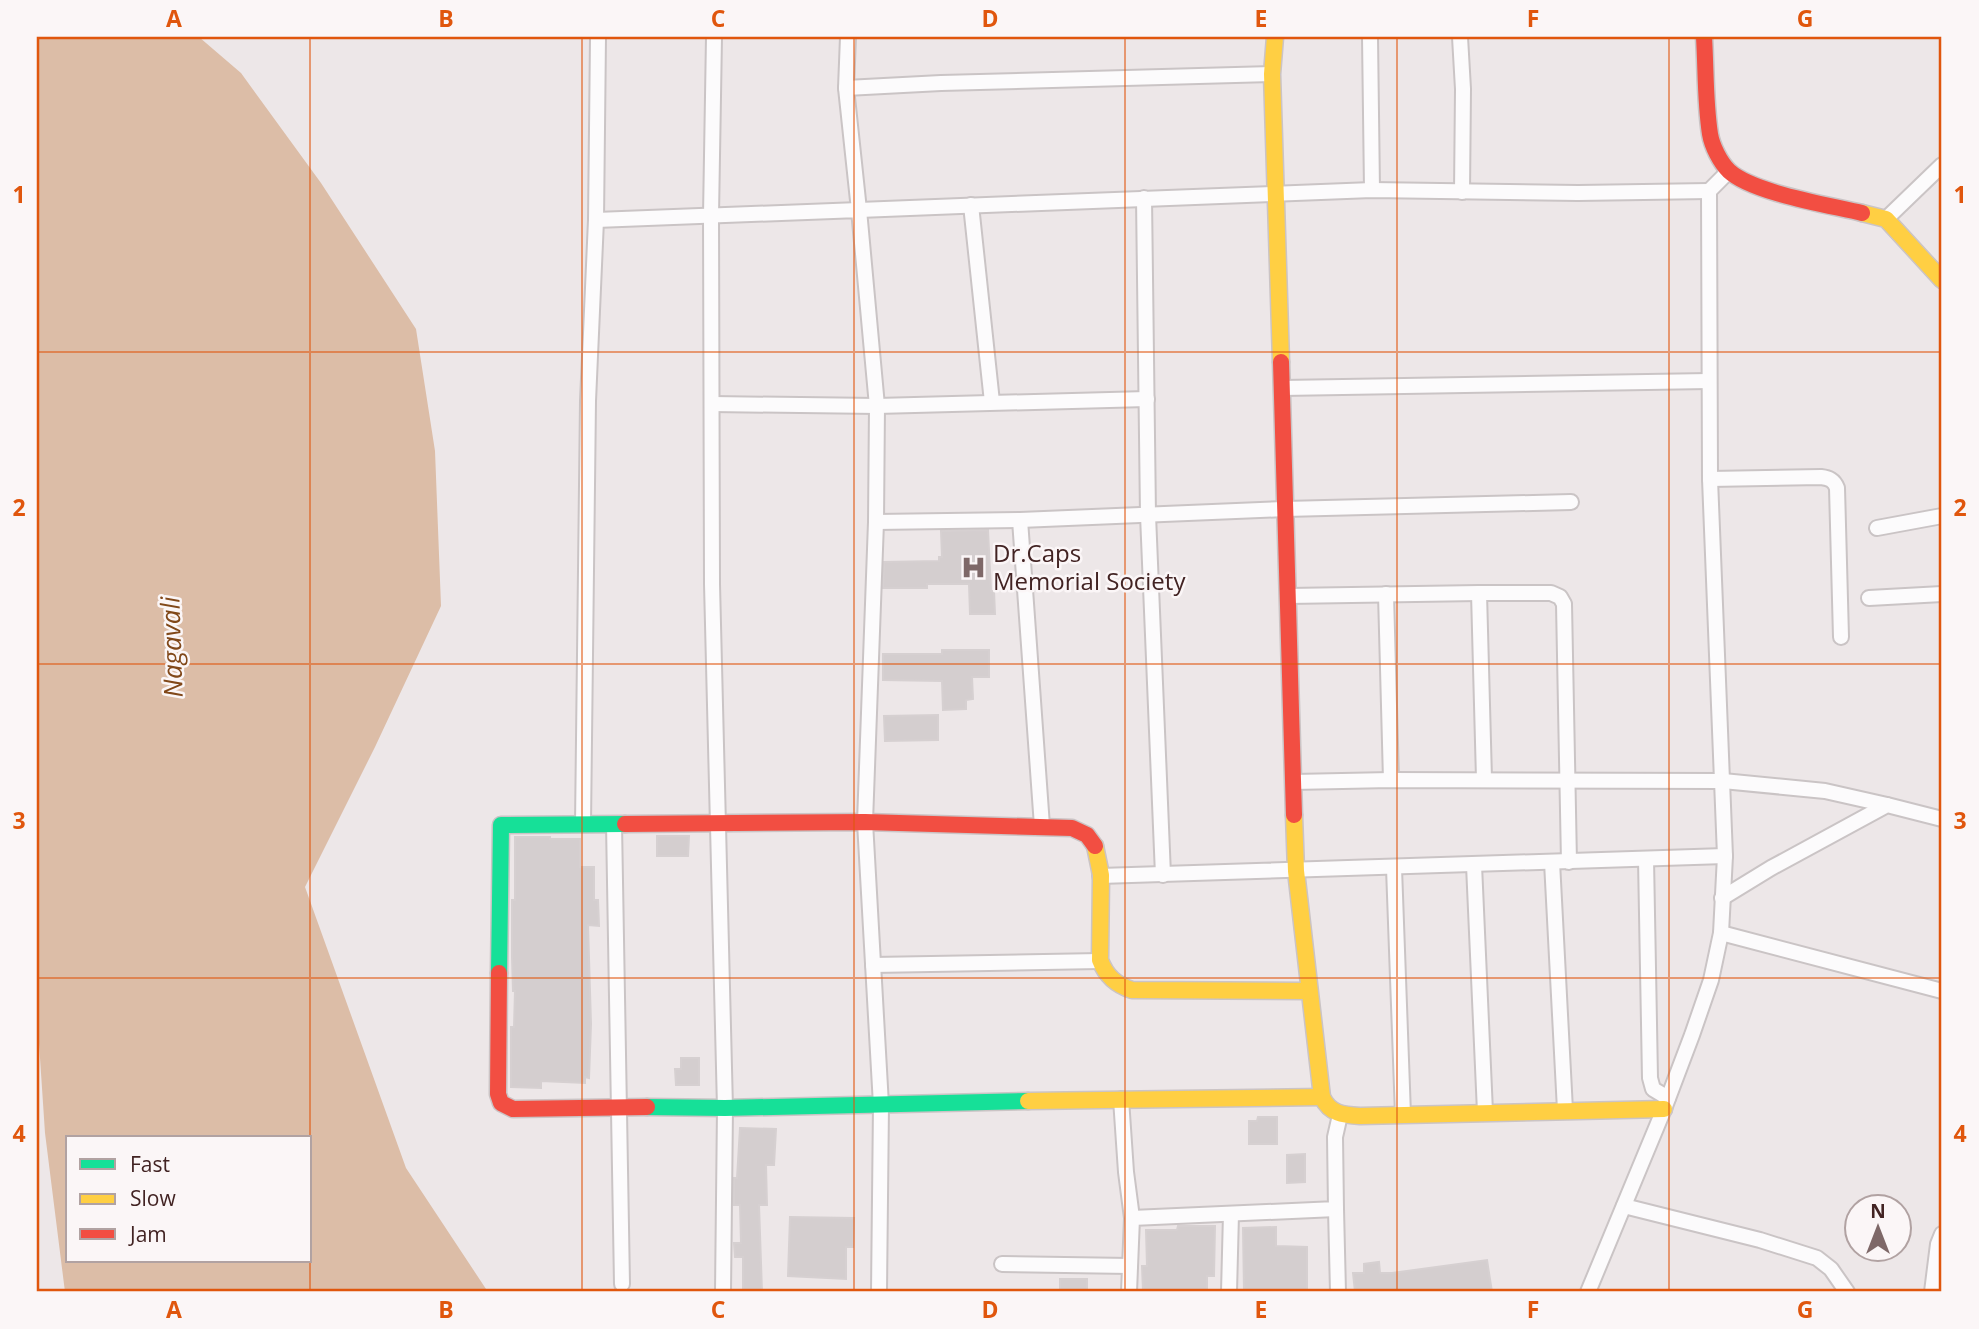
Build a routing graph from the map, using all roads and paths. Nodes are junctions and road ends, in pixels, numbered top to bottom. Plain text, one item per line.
1 (598, 37) edge
2 (714, 37) edge
3 (848, 37) edge
4 (1275, 37) edge
5 (1370, 37) edge
6 (1460, 37) edge
7 (1703, 37) edge
8 (1272, 74) junction
9 (846, 88) junction
10 (1942, 164) edge
11 (1729, 171) junction
12 (1372, 190) junction
13 (1709, 191) junction
14 (1462, 192) junction
15 (1276, 193) junction
16 (1144, 198) junction
17 (971, 205) junction
18 (859, 210) junction
19 (711, 215) junction
20 (1886, 219) junction
21 (596, 220) junction
22 (1942, 280) edge
23 (1709, 381) junction
24 (1282, 388) junction
25 (1147, 399) junction
26 (992, 402) junction
27 (712, 404) junction
28 (877, 406) junction
29 (1710, 479) junction
30 (1571, 502) dead end
31 (1285, 509) junction
32 (1148, 515) junction
33 (1942, 516) edge
34 (1020, 520) junction
35 (876, 522) junction
36 (1877, 528) dead end
37 (1479, 593) junction
38 (1386, 594) junction
39 (1942, 594) edge
40 (1288, 596) junction
41 (1869, 598) dead end
42 (1841, 637) dead end
43 (1484, 779) junction
44 (1567, 779) junction
45 (1391, 780) junction
46 (1724, 781) junction
47 (1293, 782) junction
48 (1886, 805) junction
49 (1942, 819) edge
50 (865, 822) junction
51 (583, 824) junction
52 (614, 824) junction
53 (717, 824) junction
54 (1042, 826) junction
55 (1725, 856) junction
56 (1646, 859) junction
57 (1552, 862) junction
58 (1569, 862) junction
59 (1474, 865) junction
60 (1394, 867) junction
61 (1296, 871) junction
62 (1163, 875) junction
63 (1100, 876) junction
64 (1722, 898) junction
65 (1721, 933) junction
66 (1100, 961) junction
67 (873, 965) junction
68 (1309, 991) junction
69 (1942, 991) edge
70 (1322, 1097) junction
71 (1121, 1099) junction
72 (1666, 1103) junction
73 (881, 1105) junction
74 (619, 1107) junction
75 (725, 1108) junction
76 (1565, 1110) junction
77 (1485, 1112) junction
78 (1339, 1115) junction
79 (1403, 1115) junction
80 (1624, 1206) junction
81 (1336, 1209) junction
82 (1231, 1214) junction
83 (1132, 1218) junction
84 (1942, 1234) edge
85 (1002, 1264) dead end
86 (1130, 1266) junction
87 (622, 1284) dead end
88 (723, 1292) edge
89 (879, 1292) edge
90 (1129, 1292) edge
91 (1229, 1292) edge
92 (1338, 1292) edge
93 (1588, 1292) edge
94 (1847, 1292) edge
95 (1932, 1292) edge

1 - 21 street
2 - 19 street
3 - 9 street
4 - 8 street
5 - 12 street
6 - 14 street
7 - 11 street
8 - 9 street
8 - 15 street
9 - 18 street
10 - 20 street
11 - 13 street
11 - 20 street
12 - 14 street
12 - 15 street
13 - 14 street
13 - 23 street
15 - 16 street
15 - 24 street
16 - 17 street
16 - 25 street
17 - 18 street
17 - 26 street
18 - 19 street
18 - 28 street
19 - 21 street
19 - 27 street
20 - 22 street
21 - 51 street
23 - 24 street
23 - 29 street
24 - 31 street
25 - 26 street
25 - 32 street
26 - 28 street
27 - 28 street
27 - 53 street
28 - 35 street
29 - 42 street
29 - 46 street
30 - 31 street
31 - 32 street
31 - 40 street
32 - 34 street
32 - 62 street
33 - 36 street
34 - 35 street
34 - 54 street
35 - 50 street
37 - 38 street
37 - 43 street
37 - 44 street
38 - 40 street
38 - 45 street
39 - 41 street
40 - 47 street
43 - 44 street
43 - 45 street
44 - 46 street
44 - 58 street
45 - 47 street
46 - 48 street
46 - 55 street
47 - 61 street
48 - 49 street
48 - 64 street
50 - 53 street
50 - 54 street
50 - 67 street
51 - 52 street
51 - 74 street
52 - 53 street
52 - 74 street
53 - 75 street
54 - 63 street
55 - 56 street
55 - 64 street
56 - 58 street
56 - 72 street
57 - 58 street
57 - 59 street
57 - 76 street
59 - 60 street
59 - 77 street
60 - 61 street
60 - 79 street
61 - 62 street
61 - 68 street
62 - 63 street
63 - 66 street
64 - 65 street
65 - 69 street
65 - 72 street
66 - 67 street
66 - 68 street
67 - 73 street
68 - 70 street
70 - 71 street
70 - 78 street
71 - 73 street
71 - 83 street
72 - 76 street
72 - 80 street
73 - 75 street
73 - 89 street
74 - 75 street
74 - 87 street
75 - 88 street
76 - 77 street
77 - 79 street
78 - 79 street
78 - 81 street
80 - 93 street
80 - 94 street
81 - 82 street
81 - 92 street
82 - 83 street
82 - 91 street
83 - 86 street
84 - 95 street
85 - 86 street
86 - 90 street

